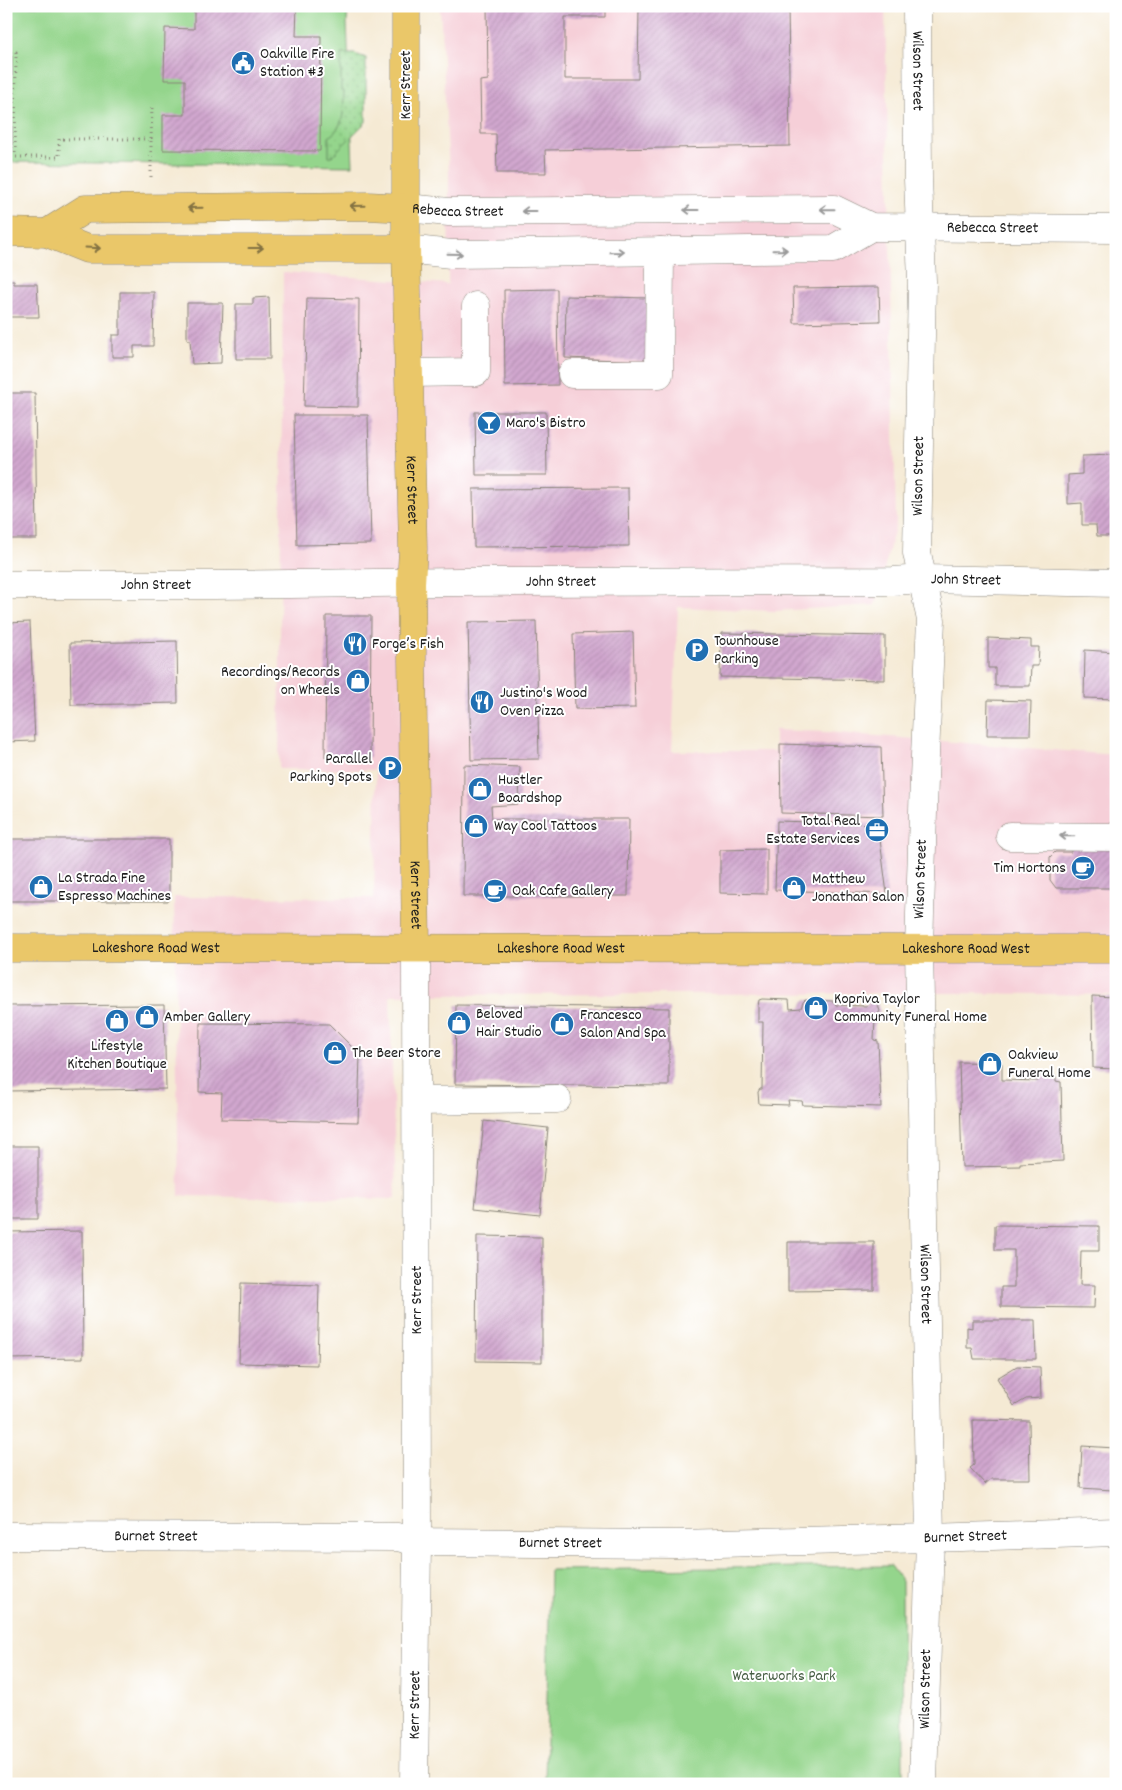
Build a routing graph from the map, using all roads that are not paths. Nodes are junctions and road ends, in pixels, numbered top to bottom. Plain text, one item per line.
1 (406, 6) edge
2 (917, 6) edge
3 (406, 208) junction
4 (871, 227) junction
5 (920, 227) junction
6 (1116, 229) edge
7 (6, 232) edge
8 (47, 233) junction
9 (406, 250) junction
10 (660, 251) junction
11 (476, 306) dead end
12 (409, 373) junction
13 (572, 374) dead end
14 (923, 579) junction
15 (411, 583) junction
16 (1116, 583) edge
17 (6, 585) edge
18 (1010, 836) dead end
19 (1116, 837) edge
20 (6, 948) edge
21 (416, 948) junction
22 (919, 948) junction
23 (1116, 949) edge
24 (557, 1099) dead end
25 (417, 1101) junction
26 (1116, 1532) edge
27 (6, 1536) edge
28 (930, 1538) junction
29 (417, 1542) junction
30 (414, 1784) edge
31 (923, 1784) edge

1 - 3 main road, Kerr Street
2 - 5 street, Wilson Street
4 -> 3 street, Rebecca Street
3 -> 8 main road, Rebecca Street
3 - 9 main road, Kerr Street
4 - 5 street, Rebecca Street
10 -> 4 street
5 - 6 street, Rebecca Street
5 - 14 street, Wilson Street
7 - 8 main road
8 -> 9 main road
9 -> 10 street
9 - 12 main road, Kerr Street
10 - 13 street
11 - 12 street
12 - 15 main road, Kerr Street
14 - 15 street, John Street
14 - 16 street, John Street
14 - 22 street, Wilson Street
15 - 17 street, John Street
15 - 21 main road, Kerr Street
19 -> 18 street
20 - 21 main road, Lakeshore Road West
21 - 22 main road, Lakeshore Road West
21 - 25 street, Kerr Street
22 - 23 main road, Lakeshore Road West
22 - 28 street, Wilson Street
24 - 25 street
25 - 29 street, Kerr Street
26 - 28 street, Burnet Street
27 - 29 street, Burnet Street
28 - 29 street, Burnet Street
28 - 31 street, Wilson Street
29 - 30 street, Kerr Street

